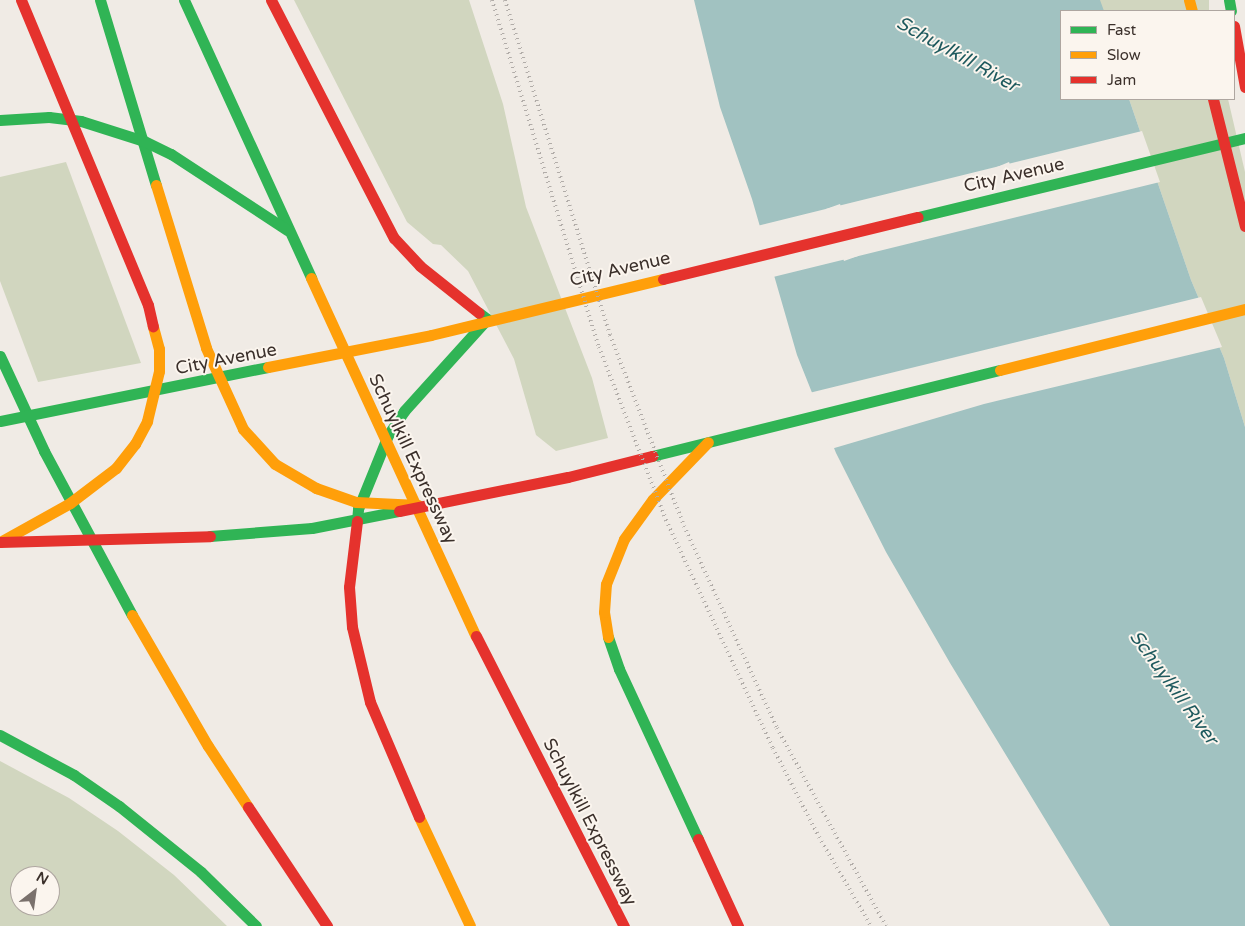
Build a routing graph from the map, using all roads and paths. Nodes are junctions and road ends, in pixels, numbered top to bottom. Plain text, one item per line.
1 (21, 0) edge
2 (100, 0) edge
3 (184, 0) edge
4 (271, 0) edge
5 (1235, 31) edge
6 (1245, 86) edge
7 (1213, 100) edge
8 (0, 120) edge
9 (1245, 138) edge
10 (1245, 226) edge
11 (287, 230) junction
12 (1245, 309) edge
13 (488, 319) junction
14 (0, 357) edge
15 (0, 421) edge
16 (708, 442) junction
17 (418, 505) junction
18 (0, 542) edge
19 (0, 735) edge
20 (256, 926) edge
21 (327, 926) edge
22 (470, 926) edge
23 (624, 926) edge
24 (738, 926) edge

1 - 18 main road
2 - 17 main road
3 - 11 main road, Schuylkill Expressway
4 - 13 main road
5 - 6 main road
7 - 10 main road
8 - 11 main road
9 - 13 main road, City Avenue
11 - 23 main road, Schuylkill Expressway
12 - 16 main road
13 - 15 main road, City Avenue
13 - 22 main road
14 - 21 main road
16 - 17 main road
16 - 24 main road
17 - 18 main road
19 - 20 main road

